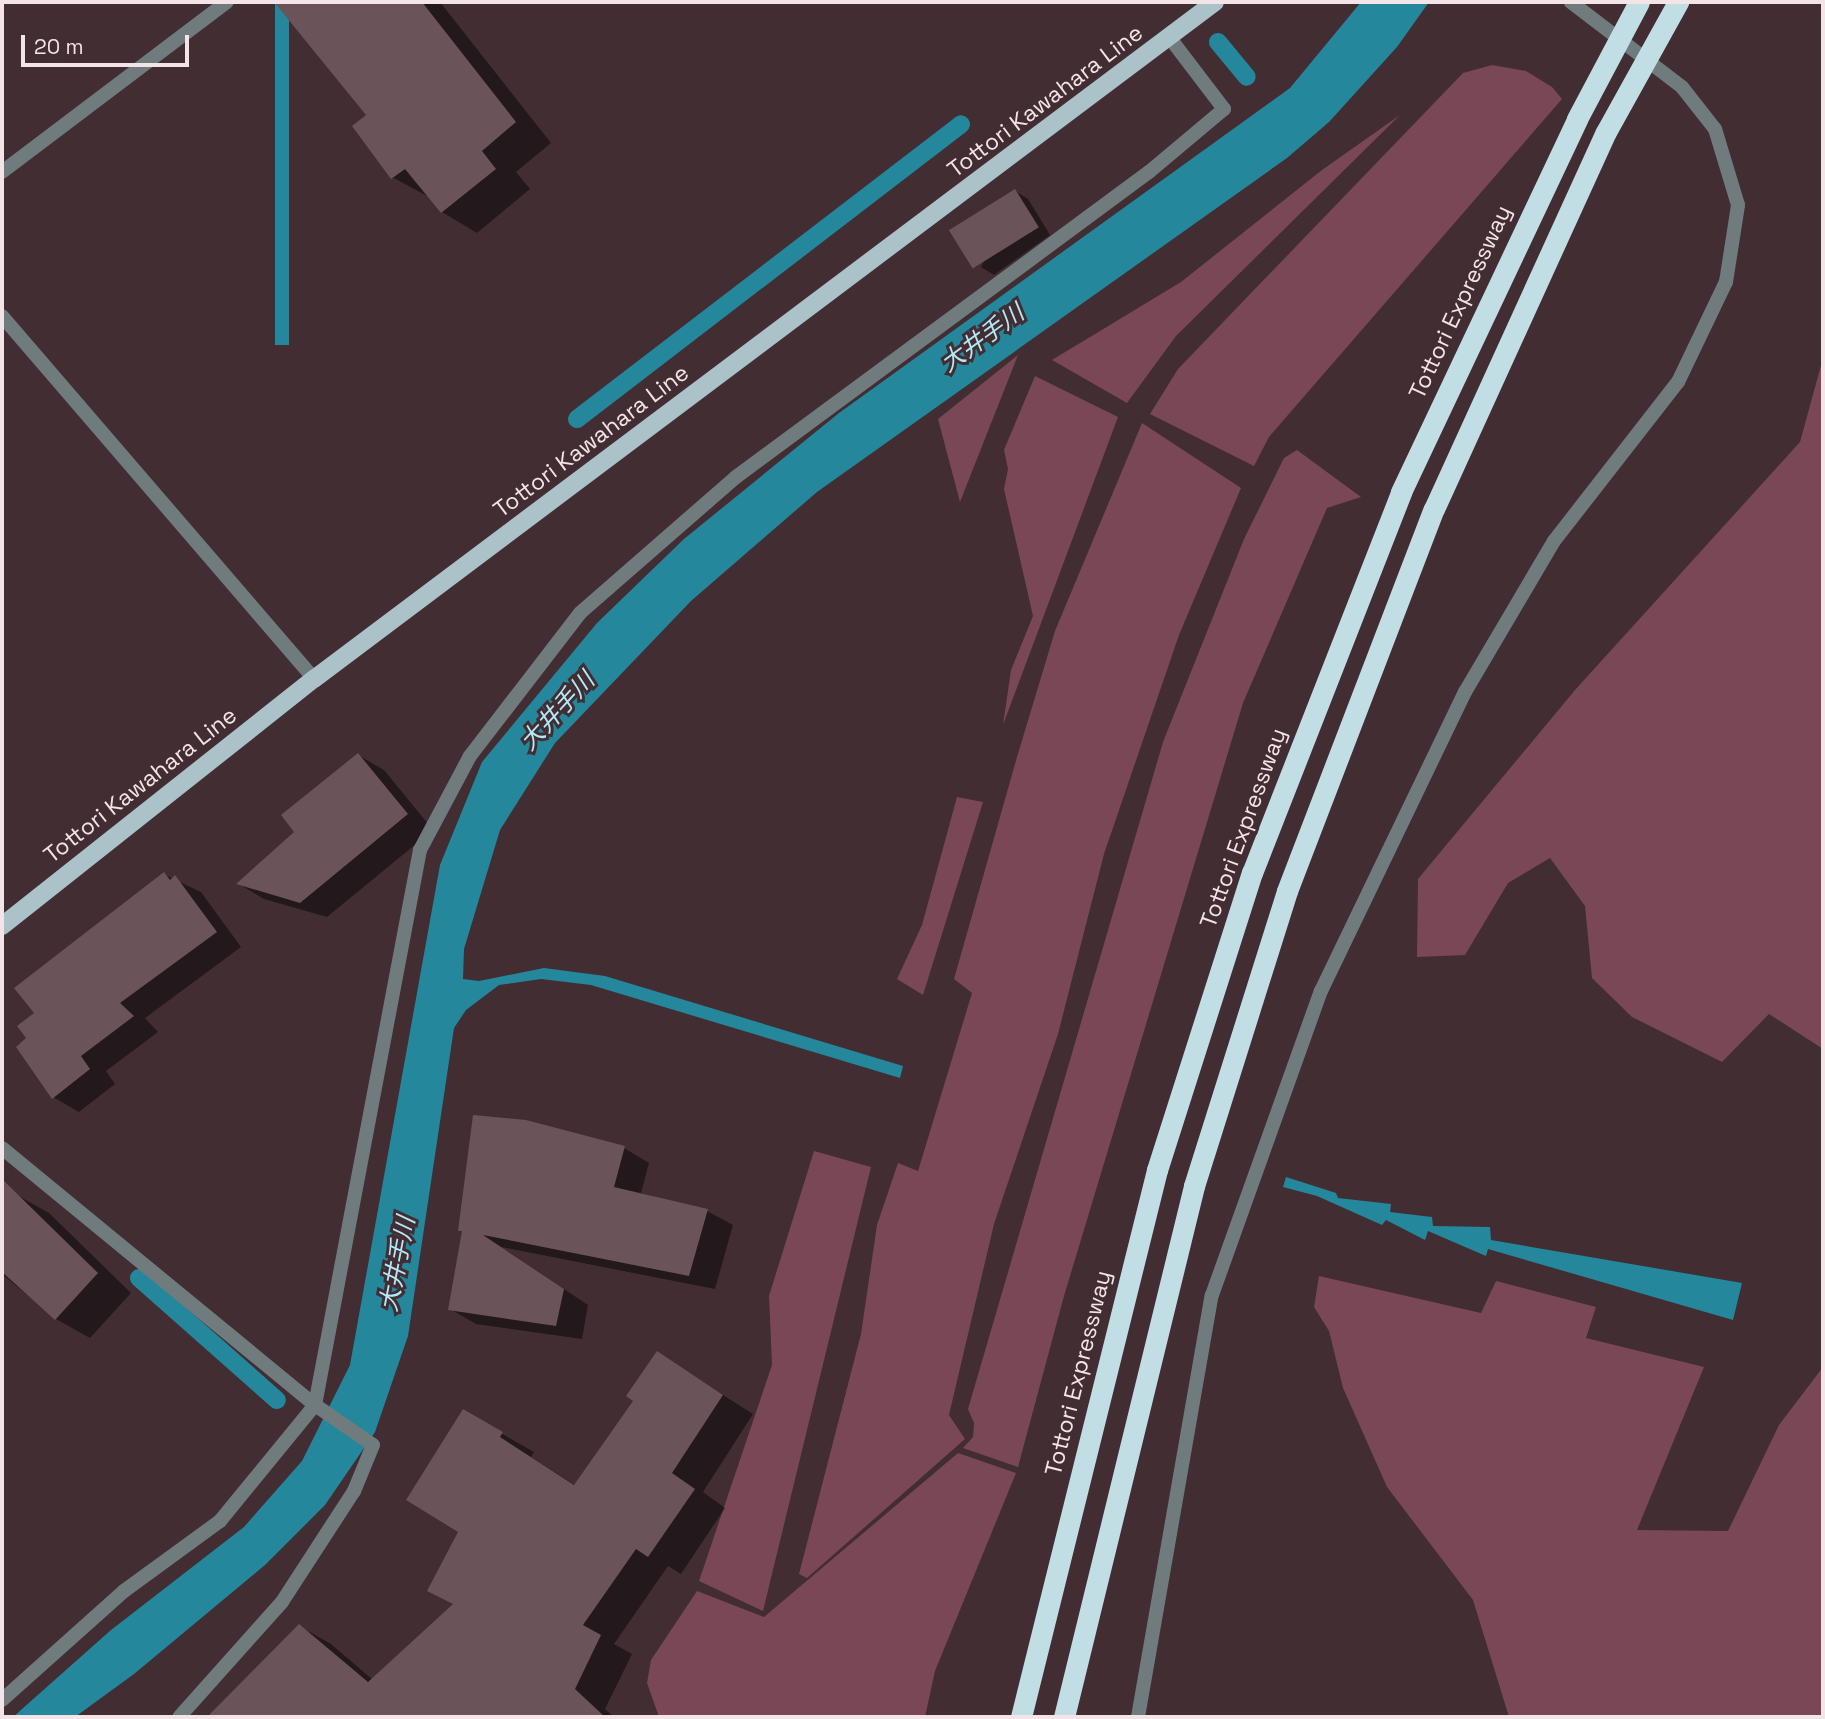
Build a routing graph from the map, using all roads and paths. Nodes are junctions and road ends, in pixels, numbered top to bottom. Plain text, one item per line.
1 (227, 2) edge
2 (1215, 2) edge
3 (1571, 2) edge
4 (1639, 2) edge
5 (1678, 2) edge
6 (1170, 38) junction
7 (2, 172) edge
8 (2, 316) edge
9 (314, 679) junction
10 (2, 926) edge
11 (2, 1148) edge
12 (315, 1405) junction
13 (2, 1700) edge
14 (179, 1717) edge
15 (1021, 1717) edge
16 (1064, 1717) edge
17 (1138, 1717) edge

1 - 7 street
2 - 6 main road, Tottori Kawahara Line
3 - 17 street
4 - 15 highway, Tottori Expressway, bridge
5 - 16 highway, bridge
6 - 9 main road, Tottori Kawahara Line
6 - 12 street
8 - 9 street
9 - 10 main road, Tottori Kawahara Line
11 - 12 street
12 - 13 street
12 - 14 street

